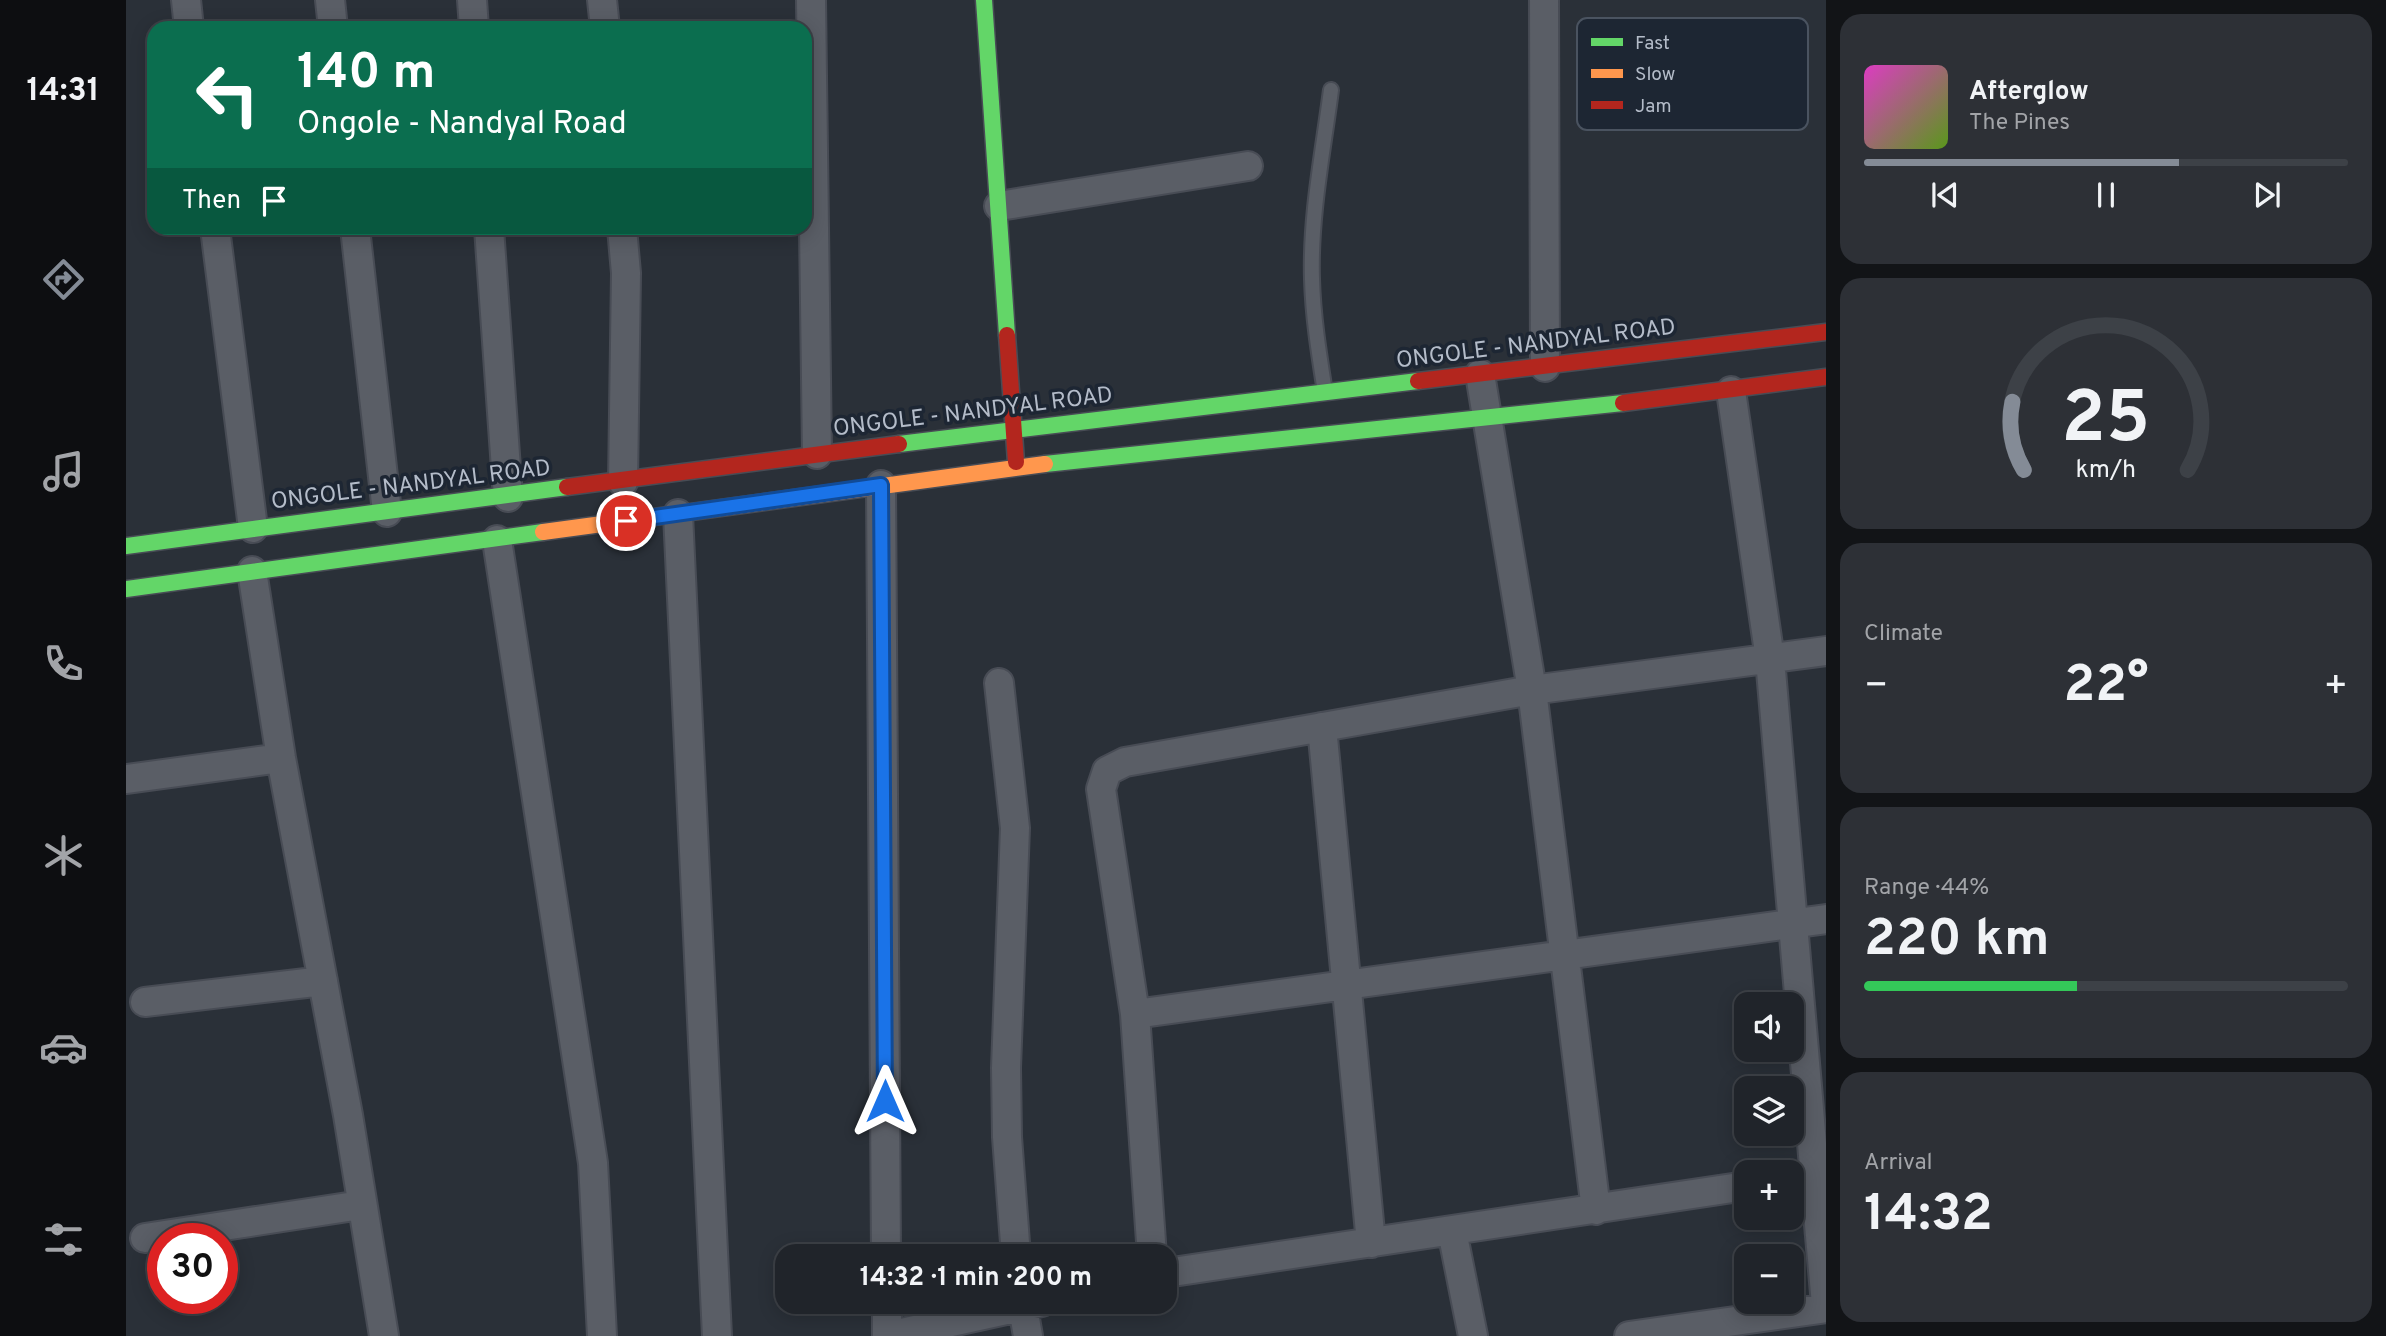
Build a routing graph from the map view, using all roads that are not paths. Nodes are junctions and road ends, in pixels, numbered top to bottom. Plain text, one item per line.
1 (186, 0) edge
2 (330, 0) edge
3 (471, 0) edge
4 (602, 0) edge
5 (811, 0) edge
6 (984, 0) edge
7 (1544, 0) edge
8 (188, 21) edge
9 (332, 21) edge
10 (473, 21) edge
11 (604, 21) edge
12 (811, 21) edge
13 (812, 76) edge
14 (1331, 90) dead end
15 (1248, 166) dead end
16 (999, 206) junction
17 (216, 235) edge
18 (356, 235) edge
19 (489, 235) edge
20 (623, 235) edge
21 (1826, 332) edge
22 (1545, 367) junction
23 (1480, 374) junction
24 (1826, 377) edge
25 (1731, 390) junction
26 (1325, 393) junction
27 (1485, 417) junction
28 (1014, 431) junction
29 (817, 454) junction
30 (1017, 467) junction
31 (623, 482) junction
32 (881, 485) junction
33 (508, 497) junction
34 (387, 512) junction
35 (678, 514) junction
36 (253, 527) junction
37 (208, 534) junction
38 (497, 540) junction
39 (126, 546) edge
40 (212, 566) junction
41 (252, 571) junction
42 (126, 589) edge
43 (1826, 651) edge
44 (1770, 659) junction
45 (999, 683) dead end
46 (1532, 690) junction
47 (1322, 727) junction
48 (281, 758) junction
49 (127, 779) edge
50 (1826, 919) edge
51 (1795, 923) junction
52 (1564, 954) junction
53 (323, 981) junction
54 (1347, 984) junction
55 (145, 1002) dead end
56 (1135, 1014) junction
57 (1811, 1176) edge
58 (1734, 1188) edge
59 (360, 1205) junction
60 (1596, 1210) junction
61 (1452, 1231) junction
62 (145, 1238) dead end
63 (1371, 1243) junction
64 (886, 1244) edge
65 (1015, 1244) edge
66 (1151, 1244) edge
67 (1177, 1271) edge
68 (1826, 1306) edge
69 (887, 1314) edge
70 (985, 1314) edge
71 (1029, 1314) edge
72 (384, 1336) edge
73 (602, 1336) edge
74 (717, 1336) edge
75 (887, 1336) edge
76 (1028, 1336) edge
77 (1474, 1336) edge
78 (1629, 1336) edge

1 - 8 street
2 - 9 street
3 - 10 street
4 - 11 street
5 - 12 street
6 - 16 main road
7 - 22 street
13 - 29 street
14 - 26 lane
15 - 16 street
16 - 28 main road
17 - 36 street
18 - 34 street
19 - 33 street
20 - 31 street
21 - 22 main road, ONGOLE - NANDYAL ROAD
22 - 23 main road, ONGOLE - NANDYAL ROAD
23 - 26 main road, ONGOLE - NANDYAL ROAD
23 - 27 street
24 - 25 main road
25 - 27 main road
25 - 44 street
26 - 28 main road, ONGOLE - NANDYAL ROAD
27 - 30 main road
27 - 46 street
28 - 29 main road, ONGOLE - NANDYAL ROAD
28 - 30 main road
29 - 31 main road, ONGOLE - NANDYAL ROAD
30 - 32 main road
31 - 33 main road, ONGOLE - NANDYAL ROAD
32 - 35 main road
32 - 64 street
33 - 34 main road, ONGOLE - NANDYAL ROAD
34 - 36 main road, ONGOLE - NANDYAL ROAD
35 - 38 main road
35 - 74 street
36 - 37 main road, ONGOLE - NANDYAL ROAD
37 - 39 main road, ONGOLE - NANDYAL ROAD
37 - 40 main road
38 - 41 main road
38 - 73 street
40 - 41 main road
40 - 42 main road
41 - 48 street
43 - 44 street
44 - 46 street
44 - 51 street
45 - 65 street
46 - 47 street
46 - 52 street
47 - 54 street
47 - 56 street
48 - 49 street
48 - 53 street
50 - 51 street
51 - 52 street
51 - 57 street
52 - 54 street
52 - 60 street
53 - 55 street
53 - 59 street
54 - 56 street
54 - 63 street
56 - 66 street
57 - 68 street
58 - 60 street
59 - 62 street
59 - 72 street
60 - 61 street
61 - 63 street
61 - 77 street
63 - 67 street
68 - 78 street
69 - 75 street
70 - 75 street
71 - 76 street

